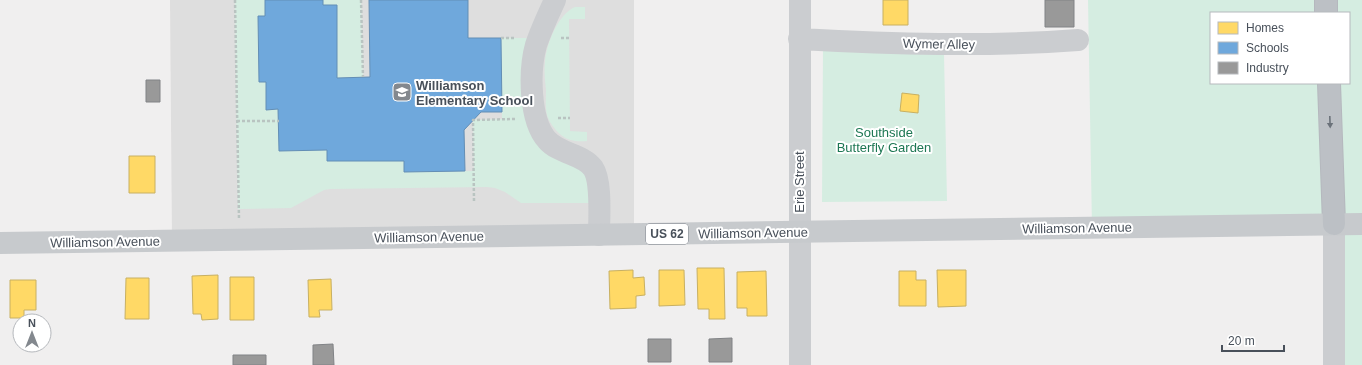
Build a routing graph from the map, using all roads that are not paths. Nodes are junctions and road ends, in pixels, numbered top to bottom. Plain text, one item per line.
1 (555, 0) edge
2 (800, 0) edge
3 (1326, 0) edge
4 (1326, 12) edge
5 (799, 39) junction
6 (1078, 40) dead end
7 (1329, 84) edge
8 (1334, 224) junction
9 (1362, 224) edge
10 (799, 232) junction
11 (599, 235) junction
12 (0, 243) edge
13 (800, 365) edge
14 (1334, 365) edge

1 - 11 street
2 - 5 street, Erie Street
3 - 4 highway
5 - 6 street, Wymer Alley
5 - 10 street, Erie Street
7 -> 8 highway
8 - 9 main road, Williamson Avenue / US 62
8 - 10 main road, Williamson Avenue / US 62
8 - 14 street
10 - 11 main road, Williamson Avenue / US 62
10 - 13 street, Erie Street
11 - 12 main road, Williamson Avenue / US 62

